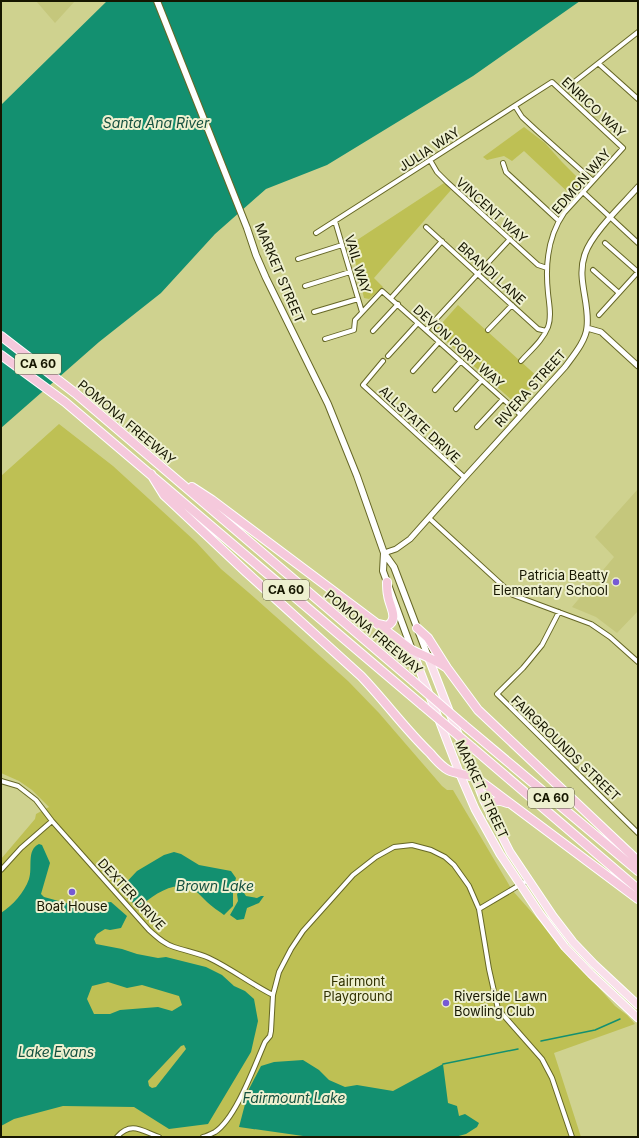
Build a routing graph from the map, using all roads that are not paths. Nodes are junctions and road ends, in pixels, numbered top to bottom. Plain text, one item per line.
1 (157, 1) edge
2 (638, 32) edge
3 (599, 64) junction
4 (552, 82) joint
5 (573, 83) dead end
6 (638, 99) edge
7 (515, 106) junction
8 (623, 148) joint
9 (430, 160) junction
10 (503, 163) dead end
11 (593, 182) junction
12 (638, 187) edge
13 (584, 192) junction
14 (610, 218) junction
15 (335, 221) junction
16 (559, 221) junction
17 (426, 227) dead end
18 (316, 233) dead end
19 (510, 239) junction
20 (442, 241) junction
21 (605, 243) dead end
22 (638, 243) edge
23 (342, 245) junction
24 (298, 259) dead end
25 (547, 268) junction
26 (593, 270) dead end
27 (350, 272) junction
28 (638, 272) edge
29 (478, 274) junction
30 (305, 286) dead end
31 (619, 293) junction
32 (358, 298) junction
33 (391, 298) junction
34 (398, 304) junction
35 (512, 305) junction
36 (314, 312) dead end
37 (362, 312) junction
38 (599, 315) dead end
39 (418, 323) junction
40 (587, 328) junction
41 (426, 330) junction
42 (488, 330) dead end
43 (373, 331) dead end
44 (546, 331) junction
45 (1, 336) edge
46 (325, 339) dead end
47 (439, 342) junction
48 (1, 355) edge
49 (388, 356) dead end
50 (383, 361) dead end
51 (461, 361) junction
52 (522, 361) dead end
53 (638, 366) edge
54 (413, 371) dead end
55 (482, 380) junction
56 (435, 390) dead end
57 (503, 399) junction
58 (456, 409) dead end
59 (521, 415) junction
60 (477, 427) dead end
61 (163, 468) junction
62 (151, 474) junction
63 (464, 478) junction
64 (429, 518) junction
65 (384, 553) junction
66 (388, 582) junction
67 (559, 612) junction
68 (378, 624) junction
69 (417, 628) junction
70 (412, 650) junction
71 (429, 659) junction
72 (638, 662) edge
73 (447, 668) junction
74 (459, 772) junction
75 (475, 777) junction
76 (1, 781) edge
77 (511, 804) junction
78 (491, 816) junction
79 (52, 821) junction
80 (638, 833) edge
81 (638, 861) edge
82 (1, 870) edge
83 (638, 871) edge
84 (528, 880) junction
85 (520, 885) junction
86 (638, 889) edge
87 (638, 899) edge
88 (478, 909) junction
89 (273, 995) junction
90 (638, 1004) edge
91 (638, 1018) edge
92 (117, 1137) edge
93 (159, 1137) edge
94 (203, 1137) edge
95 (572, 1137) edge

1 - 65 main road, MARKET STREET
2 - 3 street
3 - 5 street
3 - 6 street
4 - 7 street, JULIA WAY
4 - 8 street, ENRICO WAY
7 - 9 street, JULIA WAY
7 - 11 street
8 - 11 street, EDMON WAY
9 - 15 street, JULIA WAY
9 - 19 street, VINCENT WAY
10 - 16 street
11 - 13 street, EDMON WAY
12 - 14 street, RIVERA STREET
13 - 14 street
13 - 16 street, EDMON WAY
14 - 22 street
14 - 40 street, RIVERA STREET
15 - 18 street, JULIA WAY
15 - 23 street, VAIL WAY
16 - 25 street, EDMON WAY
17 - 20 street, BRANDI LANE
19 - 25 street, VINCENT WAY
19 - 29 street
20 - 29 street, BRANDI LANE
20 - 33 street
21 - 28 street
23 - 24 street
23 - 27 street, VAIL WAY
25 - 44 street, EDMON WAY
26 - 31 street
27 - 30 street
27 - 32 street, VAIL WAY
28 - 31 street
29 - 35 street, BRANDI LANE
29 - 41 street
31 - 38 street
32 - 36 street
32 - 37 street, VAIL WAY
33 - 34 street, DEVON PORT WAY
33 - 37 street, DEVON PORT WAY
34 - 39 street, DEVON PORT WAY
34 - 43 street
35 - 42 street
35 - 44 street, BRANDI LANE
37 - 46 street
39 - 41 street, DEVON PORT WAY
39 - 49 street
40 - 53 street
40 - 59 street, RIVERA STREET
41 - 47 street, DEVON PORT WAY
44 - 52 street, EDMON WAY
45 - 61 highway, POMONA FREEWAY / CA 60
47 - 51 street, DEVON PORT WAY
47 - 54 street
48 - 62 highway, POMONA FREEWAY / CA 60
50 - 63 street, ALLSTATE DRIVE
51 - 55 street, DEVON PORT WAY
51 - 56 street
55 - 57 street, DEVON PORT WAY
55 - 58 street
57 - 59 street, DEVON PORT WAY
57 - 60 street
59 - 63 street, RIVERA STREET
61 - 68 highway
61 - 83 highway, POMONA FREEWAY / CA 60, bridge
62 - 74 highway
62 - 86 highway, POMONA FREEWAY / CA 60, bridge
63 - 64 street, RIVERA STREET
64 - 65 street, RIVERA STREET
64 - 67 street
65 - 66 main road, MARKET STREET
65 - 69 main road, MARKET STREET
66 - 68 highway
66 - 70 main road, MARKET STREET
67 - 72 street
67 - 80 street, FAIRGROUNDS STREET
68 - 70 highway
69 - 71 main road, MARKET STREET
69 - 73 highway
70 - 71 highway
70 - 74 main road, MARKET STREET
71 - 73 highway
71 - 75 main road, MARKET STREET
73 - 81 highway
74 - 75 highway
74 - 85 main road, MARKET STREET
75 - 77 highway
75 - 78 main road, MARKET STREET
76 - 79 street, DEXTER DRIVE
77 - 78 highway
77 - 87 highway
78 - 84 main road, MARKET STREET
79 - 82 street
79 - 89 street, DEXTER DRIVE
84 - 85 street
84 - 90 main road, MARKET STREET
85 - 88 street
85 - 91 main road, MARKET STREET
88 - 89 street
88 - 95 street
89 - 94 street
92 - 93 street

